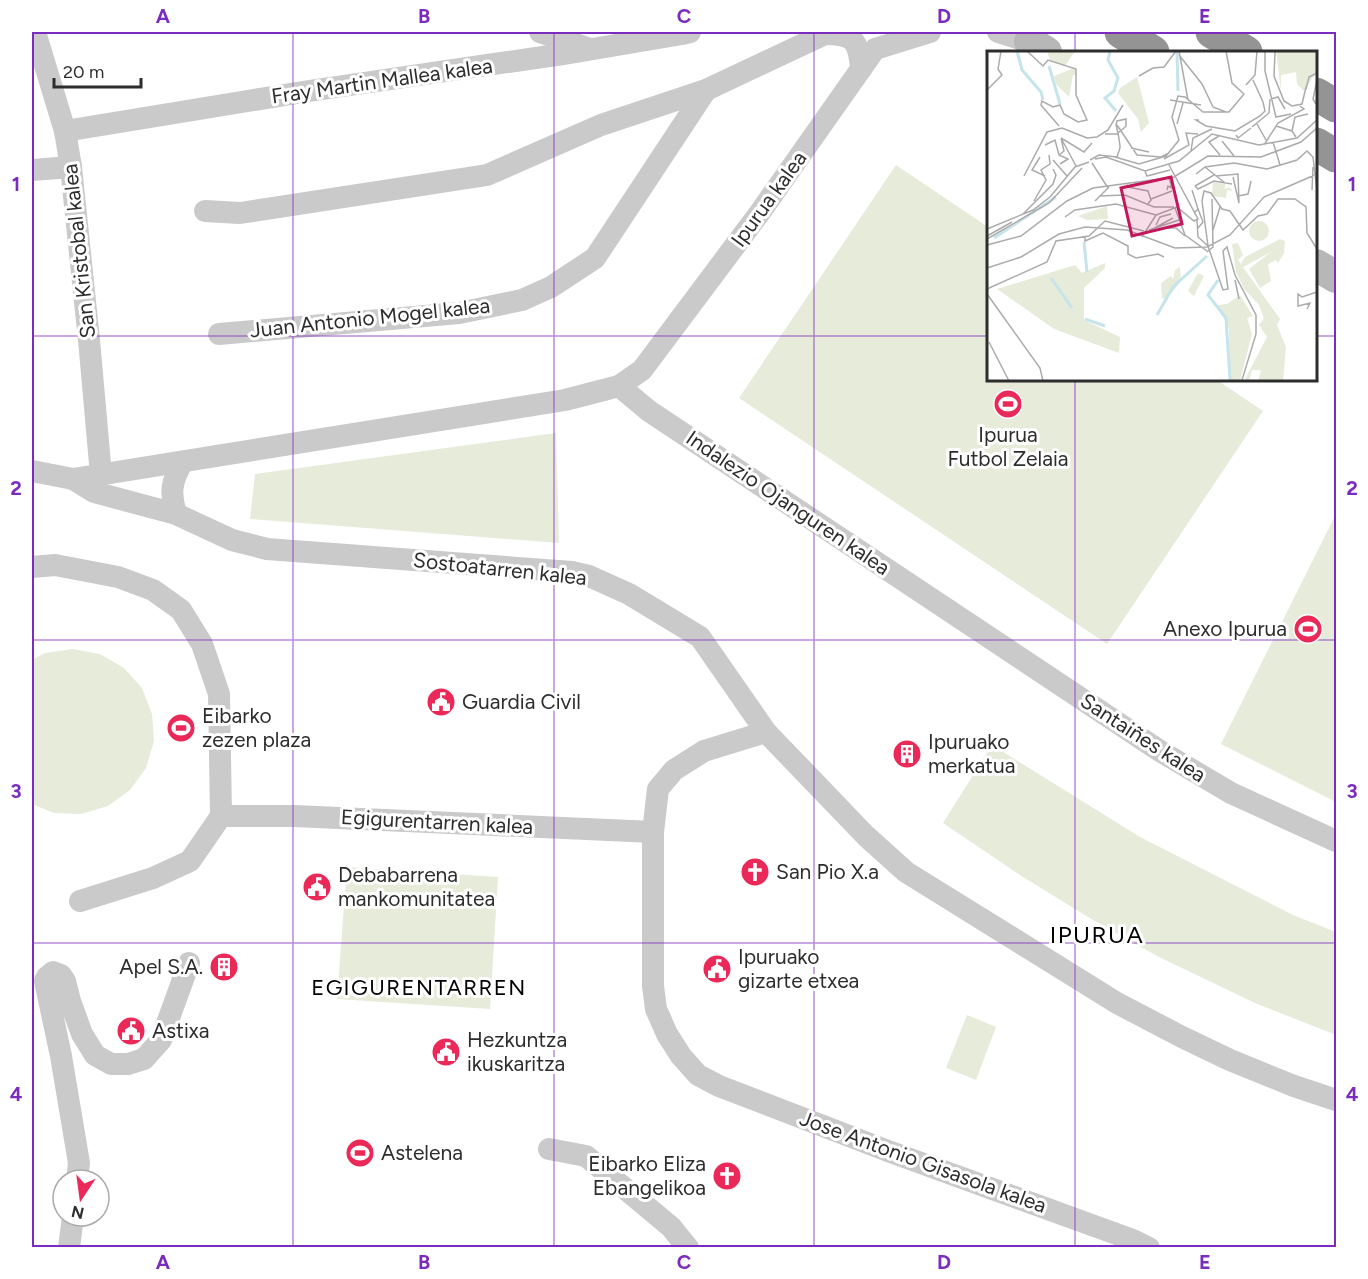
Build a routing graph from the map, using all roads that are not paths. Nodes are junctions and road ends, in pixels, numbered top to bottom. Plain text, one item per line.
1 (35, 32) edge
2 (540, 32) edge
3 (690, 32) edge
4 (930, 32) edge
5 (998, 32) edge
6 (1121, 32) edge
7 (1212, 32) edge
8 (825, 33) edge
9 (877, 40) edge
10 (1037, 42) edge
11 (592, 50) junction
12 (1151, 51) edge
13 (1244, 51) edge
14 (861, 69) junction
15 (706, 90) junction
16 (1317, 95) edge
17 (1336, 106) edge
18 (65, 131) junction
19 (1317, 145) edge
20 (1336, 156) edge
21 (71, 167) junction
22 (32, 170) edge
23 (205, 211) dead end
24 (1317, 267) edge
25 (1336, 277) edge
26 (219, 334) dead end
27 (619, 386) junction
28 (182, 462) junction
29 (32, 471) edge
30 (101, 475) junction
31 (73, 479) junction
32 (176, 514) junction
33 (32, 567) edge
34 (959, 618) joint
35 (766, 732) junction
36 (221, 816) junction
37 (653, 832) junction
38 (1336, 841) edge
39 (81, 901) dead end
40 (189, 963) dead end
41 (1336, 1100) edge
42 (549, 1149) dead end
43 (78, 1168) edge
44 (72, 1228) edge
45 (69, 1248) edge
46 (688, 1248) edge
47 (1149, 1248) edge

1 - 18 street, San Kristobal kalea
2 - 11 street, Fray Martin Mallea kalea
3 - 11 street, Fray Martin Mallea kalea
4 - 9 street, Ipurua kalea
5 - 10 street
6 - 12 highway
7 - 13 highway
8 - 14 street
8 - 15 street
9 - 14 street, Ipurua kalea
11 - 18 street, Fray Martin Mallea kalea
14 - 27 street, Ipurua kalea
15 - 23 street
15 - 26 street, Juan Antonio Mogel kalea
16 - 17 highway
18 - 21 street, San Kristobal kalea
19 - 20 highway
21 - 22 street
21 - 30 street, San Kristobal kalea
24 - 25 main road
27 - 28 street, Sostoatarren kalea
27 - 34 street, Indalezio Ojanguren kalea
28 - 30 street, Sostoatarren kalea
28 - 32 street
29 - 31 street, Sostoatarren kalea
30 - 31 street, Sostoatarren kalea
31 - 32 street, Sostoatarren kalea
32 - 35 street, Sostoatarren kalea
33 - 36 street
34 - 38 street, Santaiñes kalea
35 - 37 street
35 - 41 street, Sostoatarren kalea
36 - 37 street, Egigurentarren kalea
36 - 39 street
37 - 47 street, Jose Antonio Gisasola kalea
40 - 43 street
42 - 46 street
44 - 45 street

